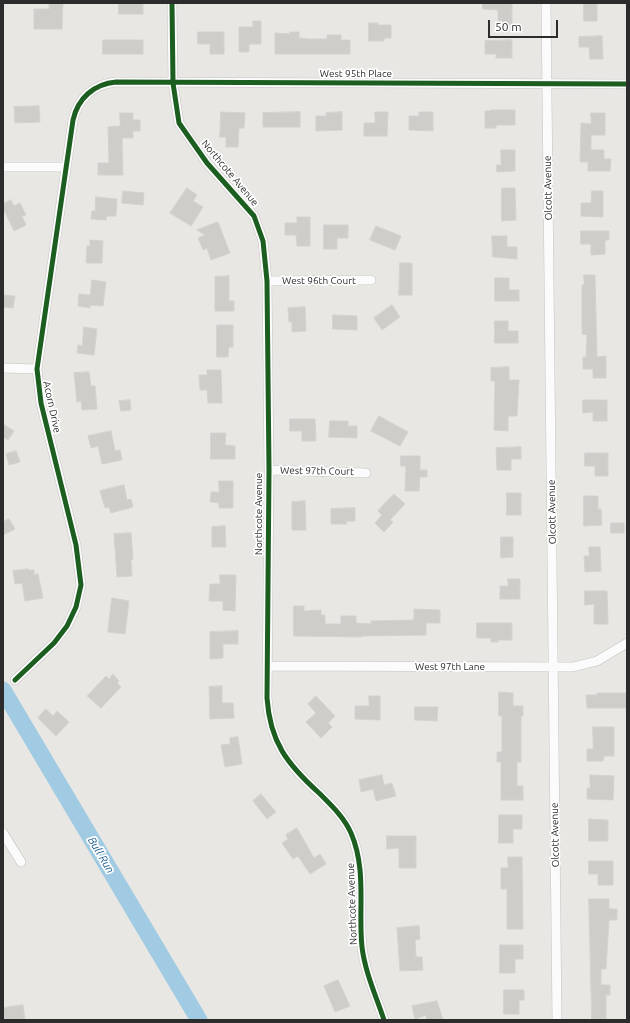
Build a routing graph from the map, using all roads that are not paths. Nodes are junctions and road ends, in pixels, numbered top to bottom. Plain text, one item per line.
1 (172, 3) edge
2 (546, 3) edge
3 (173, 83) junction
4 (547, 84) junction
5 (627, 84) edge
6 (88, 94) joint
7 (3, 167) edge
8 (66, 167) junction
9 (371, 280) dead end
10 (267, 281) junction
11 (3, 368) edge
12 (37, 369) junction
13 (269, 470) junction
14 (366, 473) dead end
15 (627, 643) edge
16 (267, 666) junction
17 (554, 667) junction
18 (15, 680) dead end
19 (3, 833) edge
20 (21, 862) dead end
21 (384, 1020) edge
22 (557, 1020) edge

1 - 3 street, Northcote Avenue
2 - 4 street, Olcott Avenue
3 - 4 street, West 95th Place
3 - 6 street, West 95th Place
3 - 10 street, Northcote Avenue
4 - 5 street, West 95th Place
4 - 17 street, Olcott Avenue
6 - 8 street, Acorn Drive
7 - 8 street
8 - 12 street, Acorn Drive
9 - 10 street, West 96th Court
10 - 13 street, Northcote Avenue
11 - 12 street
12 - 18 street, Acorn Drive
13 - 14 street, West 97th Court
13 - 16 street, Northcote Avenue
15 - 17 street, West 97th Lane
16 - 17 street, West 97th Lane
16 - 21 street, Northcote Avenue
17 - 22 street, Olcott Avenue
19 - 20 street

